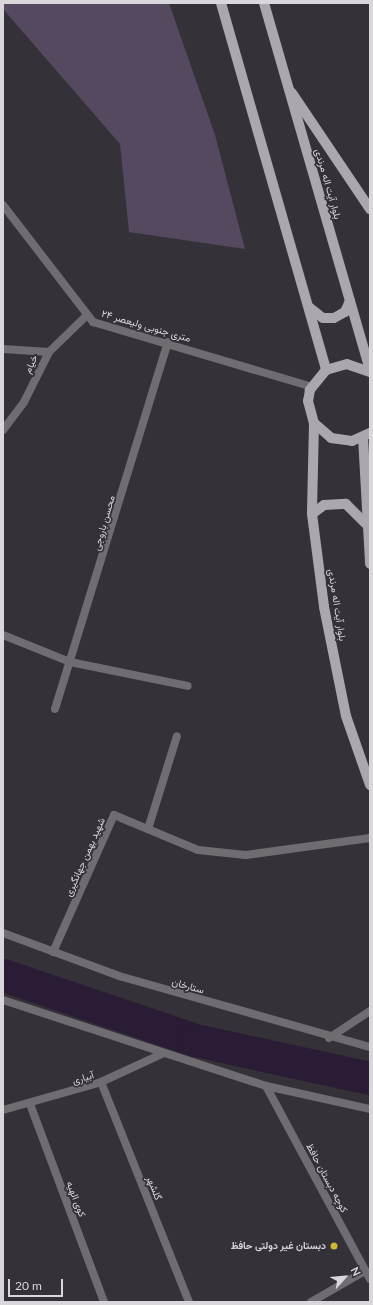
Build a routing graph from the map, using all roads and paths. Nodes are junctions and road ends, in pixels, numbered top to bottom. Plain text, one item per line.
1 (221, 3) edge
2 (264, 3) edge
3 (287, 85) junction
4 (3, 205) edge
5 (370, 209) edge
6 (350, 300) junction
7 (309, 306) junction
8 (87, 315) junction
9 (168, 342) junction
10 (3, 349) edge
11 (48, 352) junction
12 (326, 370) junction
13 (370, 372) edge
14 (313, 387) junction
15 (314, 424) junction
16 (3, 430) edge
17 (367, 435) edge
18 (312, 514) junction
19 (366, 524) junction
20 (370, 564) edge
21 (3, 635) edge
22 (70, 662) junction
23 (188, 686) dead end
24 (55, 709) dead end
25 (178, 736) dead end
26 (370, 785) edge
27 (148, 829) junction
28 (370, 838) edge
29 (3, 934) edge
30 (54, 952) junction
31 (3, 1000) edge
32 (370, 1011) edge
33 (329, 1038) junction
34 (370, 1047) edge
35 (164, 1053) junction
36 (101, 1082) junction
37 (266, 1086) junction
38 (30, 1104) junction
39 (370, 1109) edge
40 (3, 1110) edge
41 (365, 1271) junction
42 (370, 1279) edge
43 (104, 1302) edge
44 (189, 1302) edge
45 (311, 1302) edge

1 - 7 main road
2 - 3 main road, بلوار آیت اله مرندی
3 - 5 main road
3 - 6 main road, بلوار آیت اله مرندی
4 - 8 street, ۲۴ متری جنوبی ولیعصر
6 - 7 main road
6 - 13 main road, بلوار آیت اله مرندی
7 - 12 main road
8 - 9 street, ۲۴ متری جنوبی ولیعصر
8 - 11 street, خیام
9 - 14 street, ۲۴ متری جنوبی ولیعصر
9 - 22 street, محسن باروجی
10 - 11 street
11 - 16 street, خیام
12 - 13 main road
12 - 14 main road
14 - 15 main road, بلوار آیت اله مرندی
15 - 17 main road
15 - 18 main road, بلوار آیت اله مرندی
17 - 19 main road
18 - 19 main road
18 - 26 main road, بلوار آیت اله مرندی
19 - 20 main road
21 - 22 street
22 - 23 street
22 - 24 street, محسن باروجی
25 - 27 street
27 - 28 street, شهید بهمن جهانگیری
27 - 30 street, شهید بهمن جهانگیری
29 - 30 street, ستارخان
30 - 33 street, ستارخان
31 - 35 street
32 - 33 street
33 - 34 street, ستارخان
35 - 36 street, آبیاری
35 - 37 street
36 - 38 street, آبیاری
36 - 44 street, گلشهر
37 - 39 street
37 - 41 street, کوچه دبستان حافظ
38 - 40 street, آبیاری
38 - 43 street, کوی الهیه
41 - 42 street, کوچه دبستان حافظ
41 - 45 street

